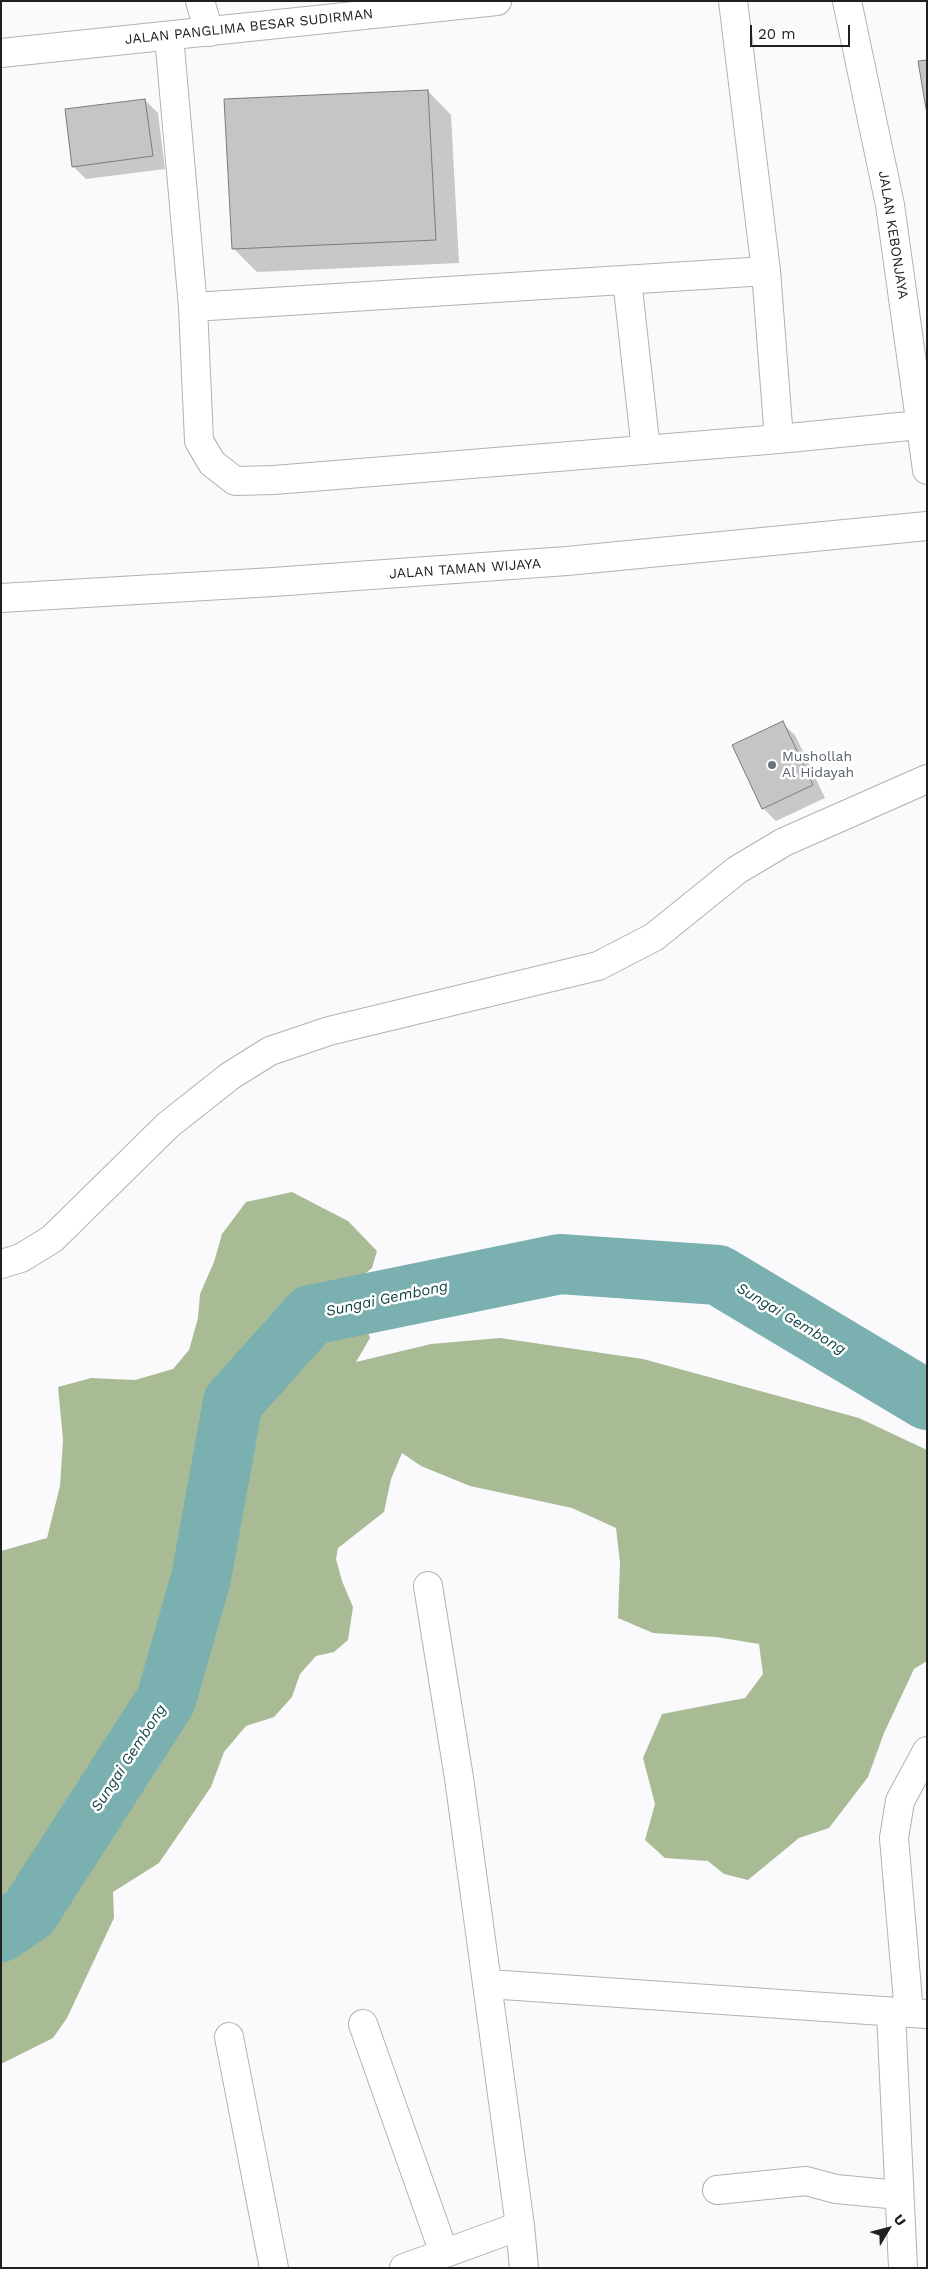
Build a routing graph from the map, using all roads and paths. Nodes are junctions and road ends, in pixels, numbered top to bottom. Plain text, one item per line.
1 (200, 1) edge
2 (497, 1) edge
3 (733, 1) edge
4 (847, 1) edge
5 (208, 32) junction
6 (169, 36) junction
7 (1, 53) edge
8 (766, 271) junction
9 (627, 280) junction
10 (193, 307) junction
11 (920, 374) edge
12 (919, 425) junction
13 (779, 439) junction
14 (646, 450) junction
15 (927, 470) edge
16 (927, 526) edge
17 (1, 598) edge
18 (927, 779) edge
19 (1, 1264) edge
20 (428, 1586) dead end
21 (927, 1751) edge
22 (488, 1984) junction
23 (909, 2014) edge
24 (363, 2024) dead end
25 (229, 2038) dead end
26 (717, 2190) dead end
27 (899, 2195) junction
28 (520, 2226) junction
29 (444, 2253) junction
30 (274, 2268) edge
31 (404, 2268) edge
32 (524, 2268) edge
33 (903, 2268) edge

1 - 5 street
2 - 5 street, JALAN PANGLIMA BESAR SUDIRMAN
3 - 8 street
4 - 11 street, JALAN KEBONJAYA
5 - 6 street, JALAN PANGLIMA BESAR SUDIRMAN
6 - 7 street, JALAN PANGLIMA BESAR SUDIRMAN
6 - 10 street
8 - 9 street
8 - 13 street
9 - 10 street
9 - 14 street
10 - 14 street
11 - 12 street, JALAN KEBONJAYA
12 - 13 street
12 - 15 street, JALAN KEBONJAYA
13 - 14 street
16 - 17 street, JALAN TAMAN WIJAYA
18 - 19 street
20 - 22 street
21 - 23 street
22 - 23 street
22 - 28 street
23 - 27 street
24 - 29 street
25 - 30 street
26 - 27 street
27 - 33 street
28 - 29 street
28 - 32 street
29 - 31 street

